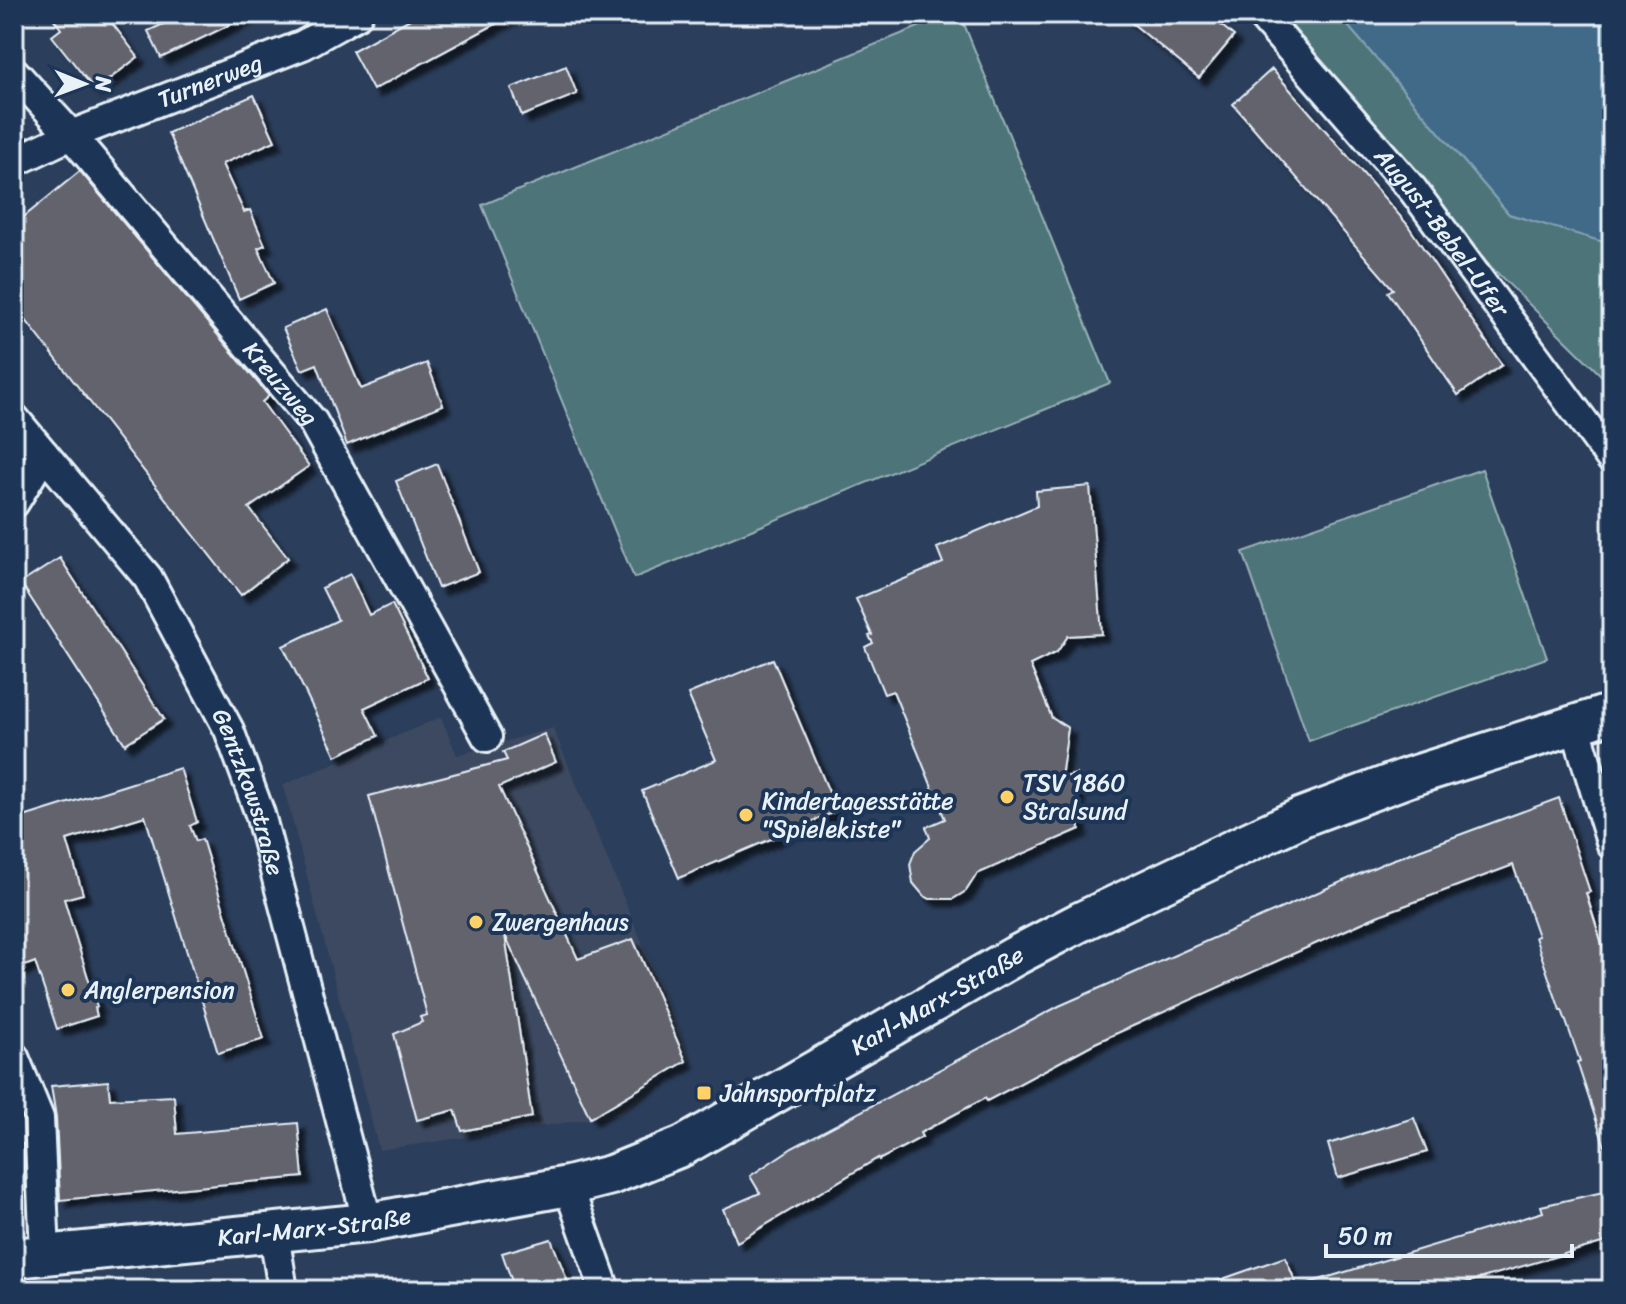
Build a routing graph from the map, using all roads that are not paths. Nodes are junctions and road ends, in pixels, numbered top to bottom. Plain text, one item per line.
1 (358, 14) edge
2 (1260, 14) edge
3 (14, 72) edge
4 (71, 135) junction
5 (14, 162) edge
6 (14, 418) edge
7 (44, 454) junction
8 (1612, 460) edge
9 (14, 503) edge
10 (1612, 713) edge
11 (1575, 725) junction
12 (487, 737) dead end
13 (1612, 845) edge
14 (14, 1057) edge
15 (568, 1186) junction
16 (368, 1223) junction
17 (274, 1234) junction
18 (30, 1256) edge
19 (283, 1290) edge
20 (605, 1290) edge

1 - 4 street, Turnerweg
2 - 8 street, August-Bebel-Ufer
3 - 4 street, Kreuzweg
4 - 5 street, Turnerweg
4 - 12 street, Kreuzweg
6 - 7 street, Gentzkowstraße
7 - 9 street
7 - 16 street, Gentzkowstraße
10 - 11 main road, Karl-Marx-Straße
11 - 13 street
11 - 15 main road, Karl-Marx-Straße
14 - 18 street
15 - 16 main road, Karl-Marx-Straße
15 - 20 street
16 - 17 main road, Karl-Marx-Straße
17 - 18 main road, Karl-Marx-Straße
17 - 19 street

